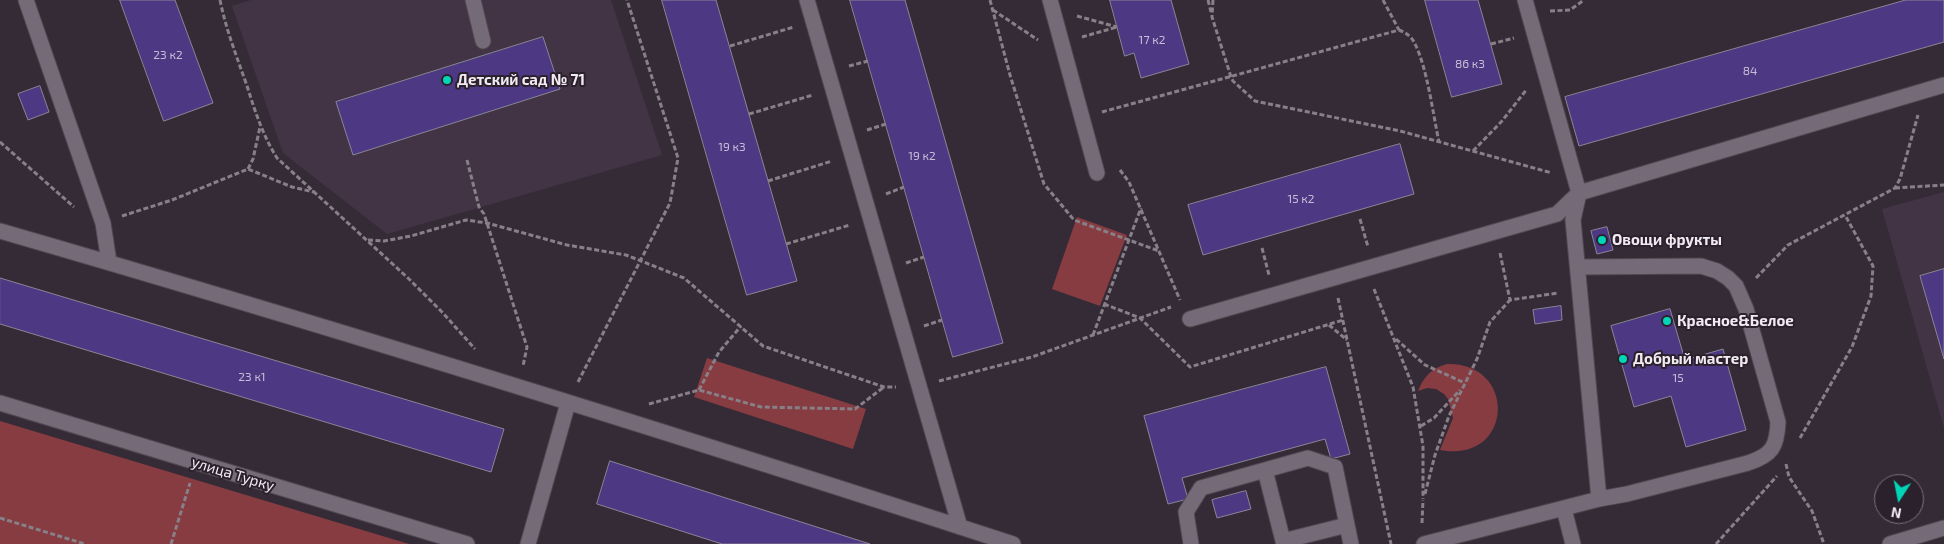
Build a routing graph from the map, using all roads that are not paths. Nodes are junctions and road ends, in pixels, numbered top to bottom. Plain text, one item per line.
1 (26, 0) edge
2 (473, 0) edge
3 (808, 0) edge
4 (1051, 5) edge
5 (1527, 7) edge
6 (483, 41) dead end
7 (1944, 86) edge
8 (1097, 172) road end
9 (1577, 186) junction
10 (0, 231) edge
11 (109, 262) junction
12 (1578, 267) junction
13 (1190, 320) road end
14 (0, 403) edge
15 (568, 403) junction
16 (1265, 470) junction
17 (1599, 499) junction
18 (1564, 509) junction
19 (1347, 524) junction
20 (960, 527) junction
21 (1944, 528) edge
22 (467, 544) edge
23 (528, 544) edge
24 (1013, 544) edge
25 (1191, 544) edge
26 (1351, 544) edge
27 (1424, 544) edge
28 (1573, 544) edge
29 (1890, 544) edge

1 - 11 street
2 - 6 street
3 - 20 street
4 - 8 street
5 - 9 street
7 - 9 street
9 - 12 street
9 - 13 street
10 - 11 street
11 - 15 street
12 - 17 street
12 - 17 street
14 - 22 street, улица Турку
15 - 20 street
15 - 23 street
16 - 19 street
16 - 19 street
16 - 25 street
17 - 18 street
18 - 27 street
18 - 28 street
19 - 26 street
20 - 24 street
21 - 29 street

